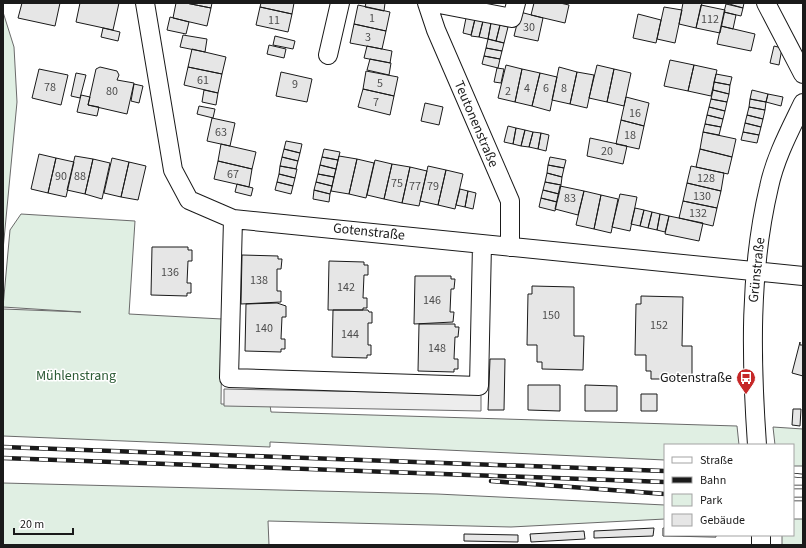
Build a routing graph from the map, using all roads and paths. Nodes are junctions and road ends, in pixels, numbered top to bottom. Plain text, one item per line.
1 (145, 3) edge
2 (340, 3) edge
3 (427, 3) edge
4 (434, 3) edge
5 (516, 3) edge
6 (766, 3) edge
7 (328, 55) dead end
8 (803, 74) edge
9 (803, 103) edge
10 (233, 219) junction
11 (482, 244) junction
12 (510, 247) junction
13 (755, 273) junction
14 (803, 276) edge
15 (757, 444) edge

1 - 10 street, Gotenstraße
2 - 7 street
3 - 12 street, Teutonenstraße
4 - 5 street
6 - 8 street
9 - 13 street, Grünstraße
10 - 11 street, Gotenstraße
10 - 11 street
11 - 12 street, Gotenstraße
12 - 13 street, Gotenstraße
13 - 14 street, Gotenstraße
13 - 15 street, Grünstraße

